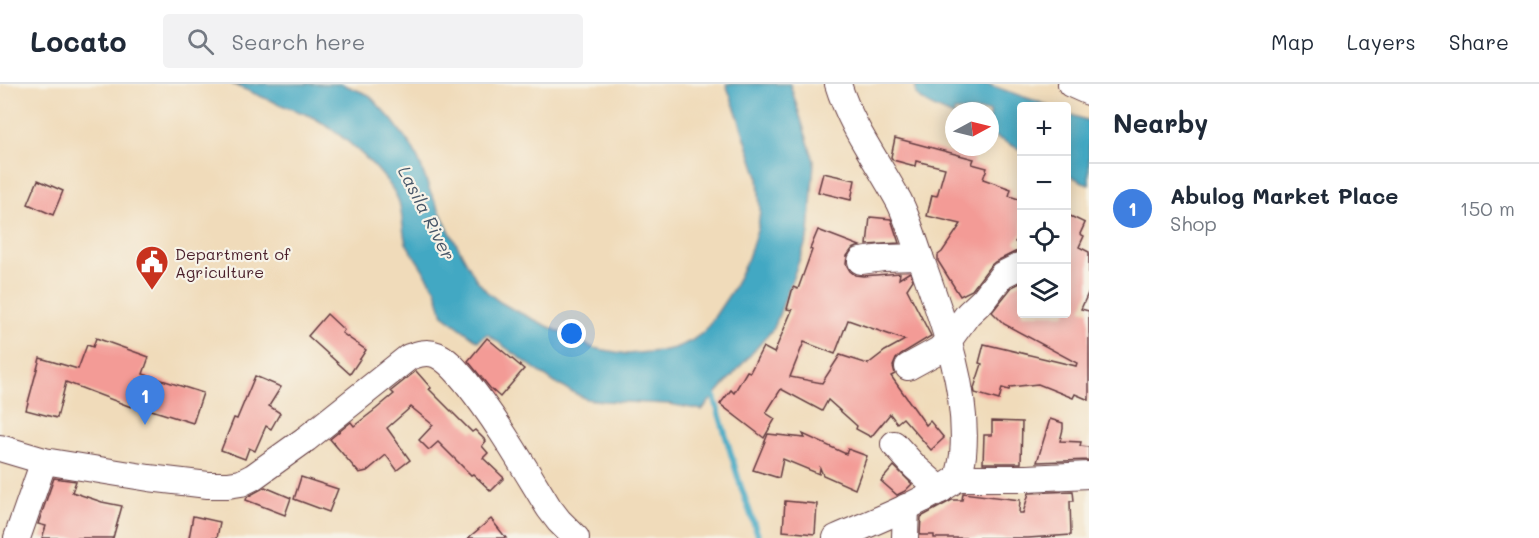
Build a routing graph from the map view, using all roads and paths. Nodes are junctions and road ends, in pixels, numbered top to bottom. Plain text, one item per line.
1 (838, 84) edge
2 (1071, 84) edge
3 (1089, 92) edge
4 (920, 256) junction
5 (861, 261) dead end
6 (1017, 268) edge
7 (949, 340) junction
8 (908, 367) dead end
9 (894, 444) dead end
10 (0, 448) edge
11 (44, 461) junction
12 (1089, 475) edge
13 (950, 484) junction
14 (906, 507) junction
15 (17, 538) edge
16 (576, 538) edge
17 (836, 538) edge
18 (905, 538) edge

1 - 4 street
2 - 3 street
4 - 5 street
4 - 7 street
6 - 7 street
7 - 8 street
7 - 13 street
9 - 13 street
10 - 11 street
11 - 15 street
11 - 16 street
12 - 13 street
13 - 14 street
14 - 17 street
14 - 18 street

